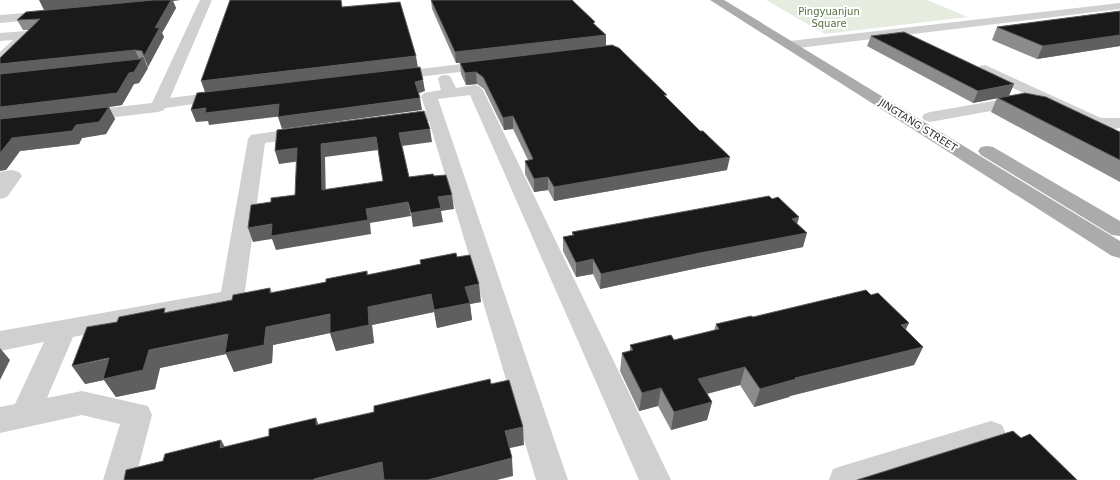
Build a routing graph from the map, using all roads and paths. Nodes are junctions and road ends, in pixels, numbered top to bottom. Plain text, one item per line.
1 (206, 0) edge
2 (716, 0) edge
3 (734, 0) edge
4 (1052, 2) dead end
5 (41, 4) dead end
6 (1120, 6) edge
7 (1077, 11) junction
8 (58, 14) edge
9 (27, 17) junction
10 (0, 19) edge
11 (0, 37) edge
12 (808, 44) junction
13 (790, 46) junction
14 (0, 60) edge
15 (505, 63) edge
16 (985, 69) edge
17 (441, 71) junction
18 (379, 78) edge
19 (1005, 79) junction
20 (450, 94) junction
21 (238, 95) edge
22 (1018, 101) junction
23 (159, 104) junction
24 (1081, 114) junction
25 (435, 115) junction
26 (930, 117) junction
27 (71, 118) edge
28 (1120, 122) edge
29 (373, 123) edge
30 (327, 129) edge
31 (0, 178) edge
32 (0, 193) edge
33 (1120, 230) edge
34 (1120, 251) edge
35 (63, 329) junction
36 (0, 341) edge
37 (12, 418) edge
38 (991, 434) dead end
39 (119, 480) edge
40 (552, 480) edge
41 (655, 480) edge
42 (845, 480) edge

1 - 23 street
2 - 13 main road, JINGTANG STREET
3 - 12 main road, JINGTANG STREET
4 - 7 street
5 - 9 street
6 - 7 street
7 - 12 street
8 - 9 street
9 - 10 street
11 - 14 street
12 - 13 street
12 - 26 main road, JINGTANG STREET
13 - 34 main road, JINGTANG STREET
15 - 17 street
16 - 19 street
17 - 18 street
17 - 20 street
19 - 22 street
19 - 24 street
20 - 25 street
20 - 41 street
21 - 23 street
22 - 24 street
22 - 26 street
23 - 27 street
24 - 28 street
25 - 29 street
25 - 40 street
26 - 33 main road, JINGTANG STREET
30 - 35 street
31 - 32 street
35 - 36 street
35 - 37 street
37 - 39 street
38 - 42 street

